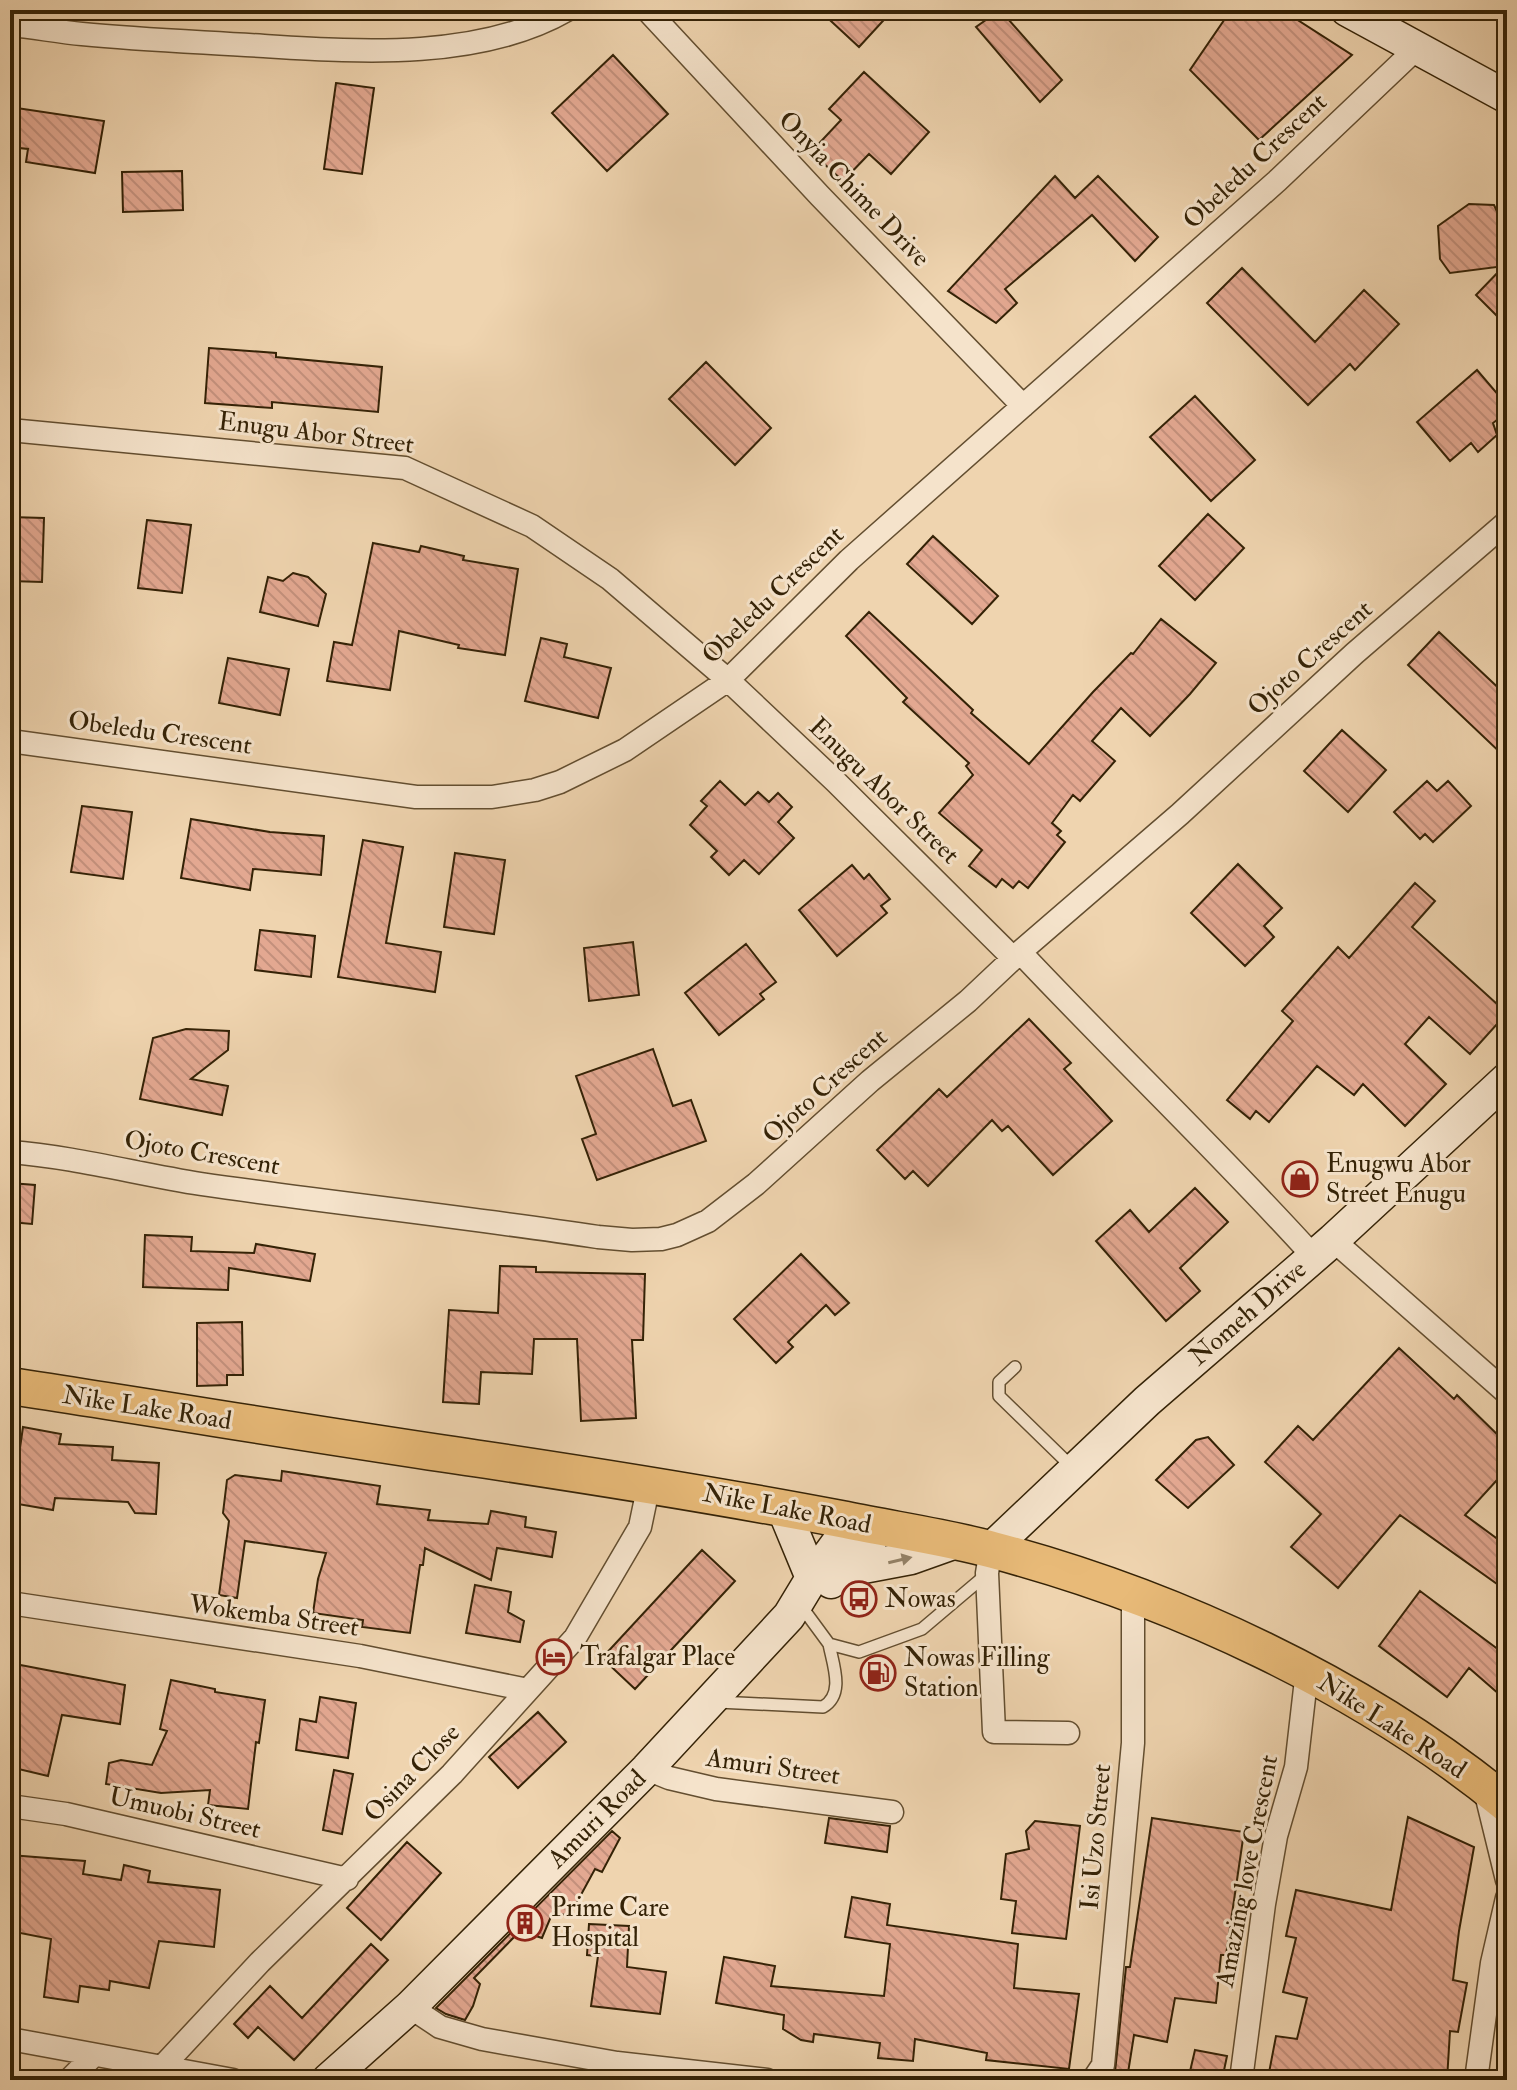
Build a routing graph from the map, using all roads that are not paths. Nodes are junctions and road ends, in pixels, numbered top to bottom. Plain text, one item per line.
1 (567, 10) edge
2 (647, 10) edge
3 (1347, 10) edge
4 (26, 21) edge
5 (1417, 48) junction
6 (1507, 97) edge
7 (1023, 406) junction
8 (10, 430) edge
9 (1507, 522) edge
10 (728, 680) junction
11 (10, 741) edge
12 (1016, 955) junction
13 (1507, 1079) edge
14 (10, 1152) edge
15 (1323, 1248) junction
16 (1015, 1367) dead end
17 (10, 1386) edge
18 (1507, 1393) edge
19 (1074, 1469) junction
20 (649, 1484) junction
21 (783, 1508) junction
22 (867, 1524) junction
23 (956, 1542) junction
24 (989, 1561) junction
25 (827, 1574) junction
26 (1133, 1596) junction
27 (10, 1603) edge
28 (797, 1613) junction
29 (829, 1644) junction
30 (1307, 1671) junction
31 (528, 1690) junction
32 (710, 1702) junction
33 (1068, 1733) dead end
34 (647, 1769) junction
35 (1496, 1794) edge
36 (10, 1806) edge
37 (892, 1812) dead end
38 (347, 1879) junction
39 (1507, 1880) edge
40 (1507, 1898) edge
41 (410, 2007) junction
42 (10, 2039) edge
43 (93, 2056) junction
44 (163, 2066) junction
45 (69, 2080) edge
46 (233, 2080) edge
47 (328, 2080) edge
48 (767, 2080) edge
49 (1093, 2080) edge
50 (1241, 2080) edge
51 (1476, 2080) edge

1 - 4 street
2 - 7 street, Onyia Chime Drive
3 - 5 main road
5 - 6 main road
5 - 7 street, Obeledu Crescent
7 - 10 street, Obeledu Crescent
8 - 10 street, Enugu Abor Street
9 - 12 street, Ojoto Crescent
10 - 11 street, Obeledu Crescent
10 - 12 street, Enugu Abor Street
12 - 14 street, Ojoto Crescent
12 - 15 street, Enugu Abor Street
13 - 15 main road, Nomeh Drive
15 - 18 street, Enugu Abor Street
15 - 19 main road, Nomeh Drive
16 - 19 lane
17 - 20 main road, Nike Lake Road
19 - 24 main road, Nomeh Drive
20 - 21 main road, Nike Lake Road
20 - 31 street, Osina Close
21 - 22 main road, Nike Lake Road
21 - 25 main road
22 - 23 main road, Nike Lake Road
22 - 25 main road, Amuri Road
23 - 24 main road, Nike Lake Road
25 -> 23 main road
24 - 26 main road, Nike Lake Road
24 - 29 lane
24 - 33 street
25 - 28 main road, Amuri Road
26 - 30 main road, Nike Lake Road
26 - 49 street, Isi Uzo Street
27 - 31 street, Wokemba Street
28 - 29 lane
28 - 32 main road, Amuri Road
29 - 32 lane
30 - 35 main road, Nike Lake Road
30 - 50 street, Amazing love Crescent
31 - 38 street, Osina Close
32 - 34 main road, Amuri Road
34 - 37 street, Amuri Street
34 - 41 main road, Amuri Road
35 - 39 street
36 - 38 street, Umuobi Street
38 - 44 street, Osina Close
40 - 51 street
41 - 47 main road, Amuri Road
41 - 48 street
42 - 43 street
43 - 44 street
43 - 45 street
44 - 46 street

